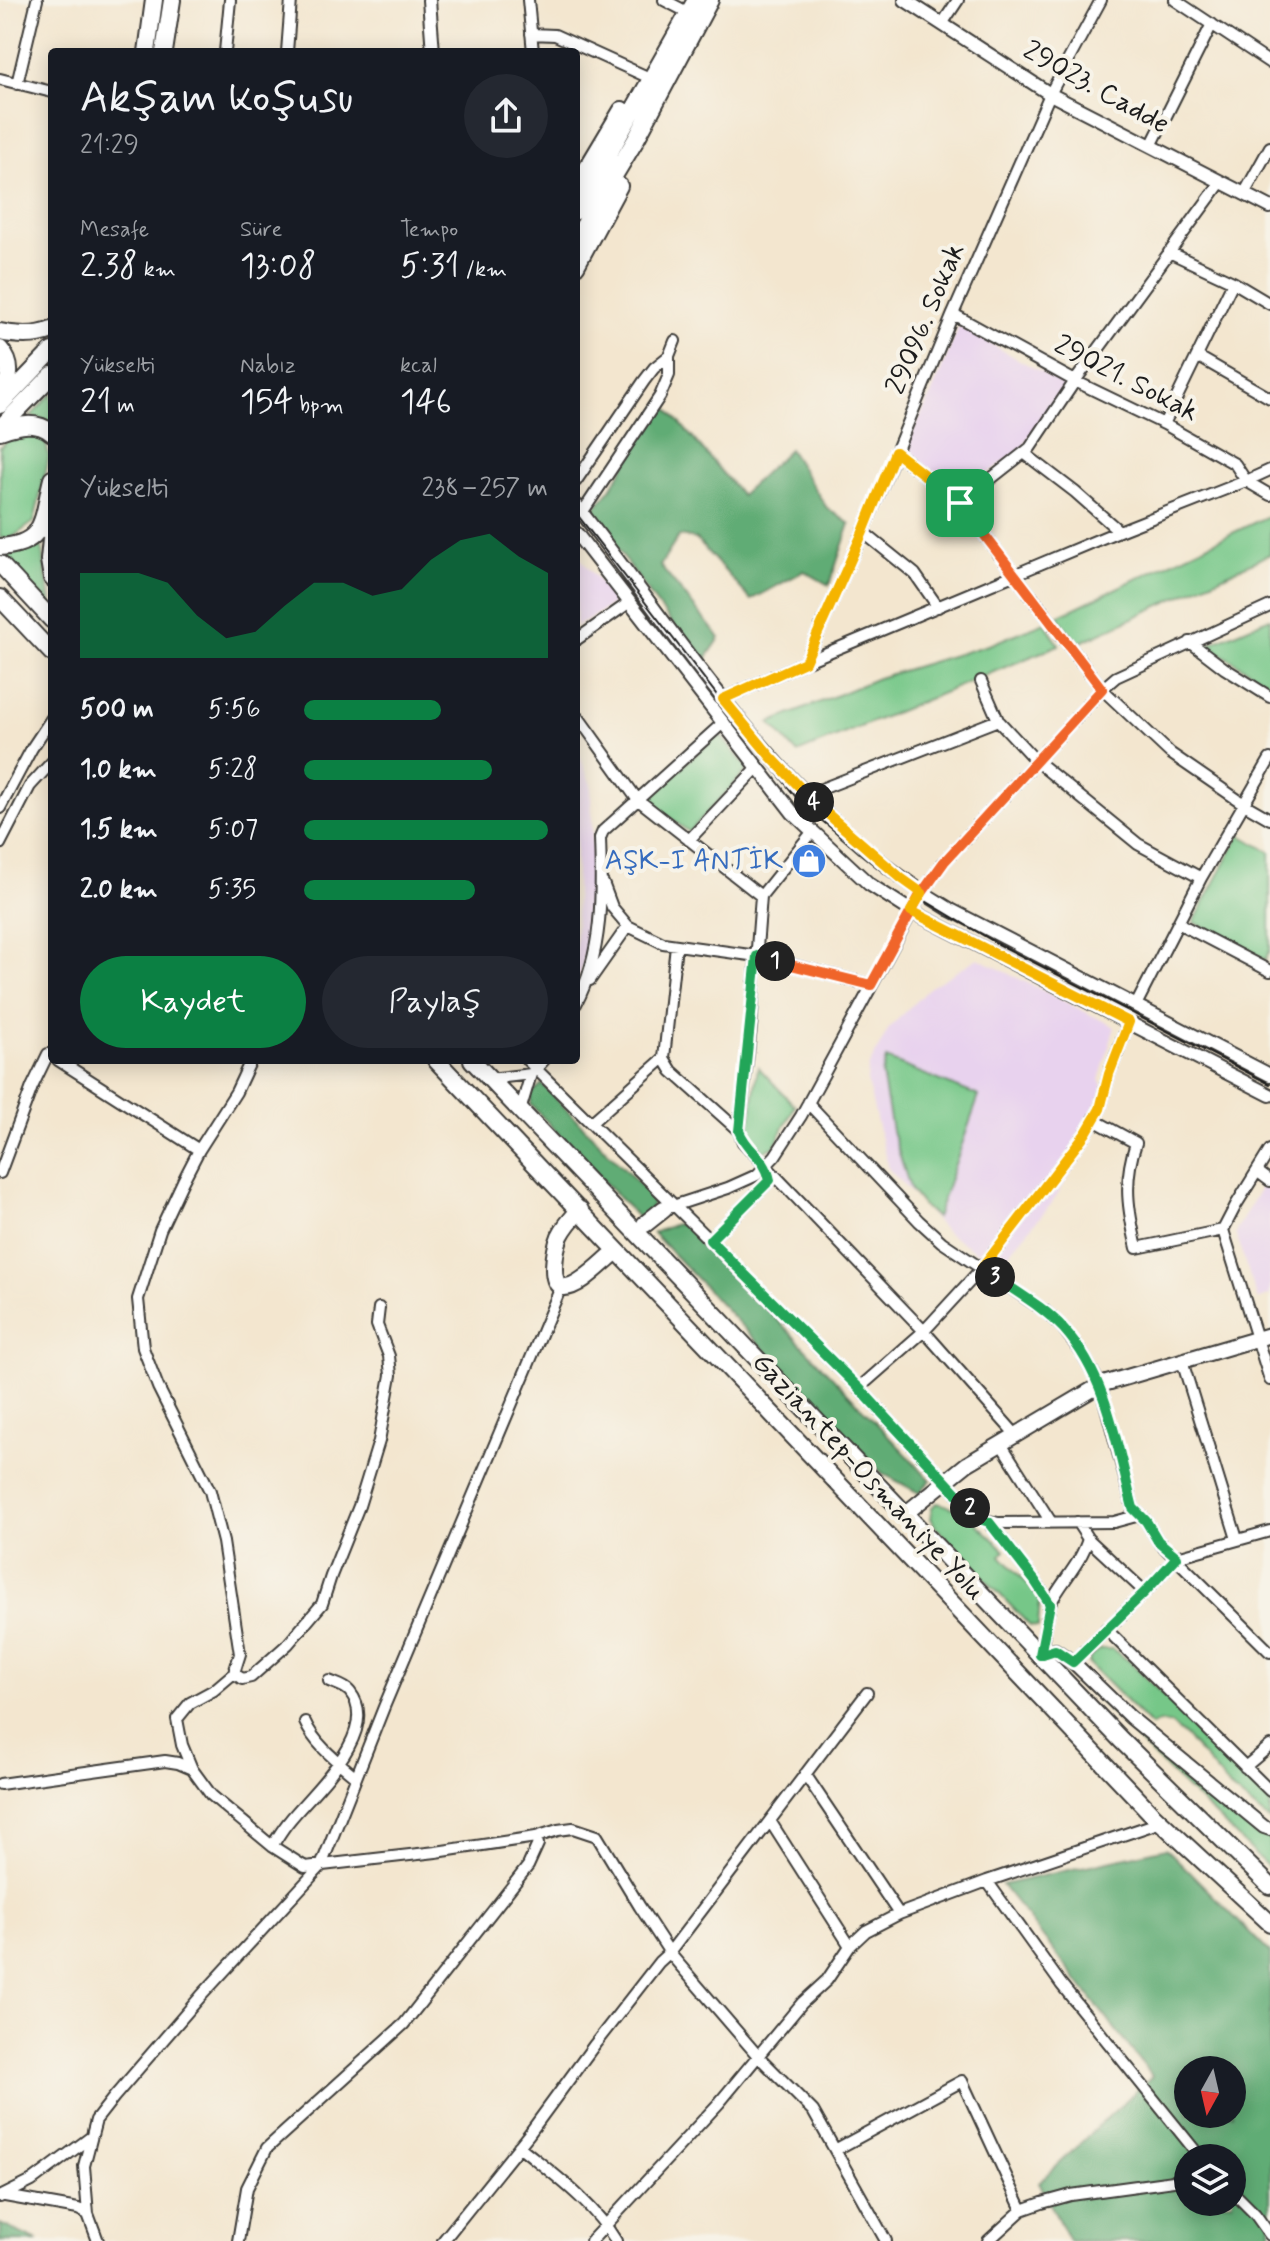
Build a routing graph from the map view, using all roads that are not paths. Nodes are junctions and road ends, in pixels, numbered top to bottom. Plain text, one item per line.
1 (37, 0) edge
2 (154, 0) edge
3 (172, 0) edge
4 (230, 0) edge
5 (291, 0) edge
6 (429, 0) edge
7 (528, 0) edge
8 (664, 0) edge
9 (710, 0) edge
10 (905, 0) edge
11 (958, 0) edge
12 (1101, 0) edge
13 (1175, 0) edge
14 (692, 6) edge
15 (942, 24) junction
16 (1212, 24) junction
17 (531, 34) junction
18 (148, 48) edge
19 (165, 48) edge
20 (225, 48) edge
21 (287, 48) edge
22 (433, 48) edge
23 (533, 48) edge
24 (1270, 63) edge
25 (0, 79) edge
26 (652, 79) junction
27 (17, 84) junction
28 (48, 91) edge
29 (1050, 94) junction
30 (635, 141) junction
31 (1151, 146) junction
32 (1270, 147) edge
33 (580, 177) edge
34 (1221, 182) junction
35 (1244, 194) junction
36 (580, 204) edge
37 (1270, 207) edge
38 (580, 232) edge
39 (1169, 252) junction
40 (580, 258) edge
41 (1233, 282) junction
42 (1269, 301) edge
43 (953, 314) junction
44 (48, 331) edge
45 (0, 332) edge
46 (675, 341) dead end
47 (0, 349) edge
48 (48, 355) edge
49 (669, 356) junction
50 (1197, 356) junction
51 (48, 379) edge
52 (1075, 381) junction
53 (1270, 398) edge
54 (0, 402) edge
55 (1164, 424) junction
56 (0, 429) edge
57 (48, 430) edge
58 (895, 452) junction
59 (1024, 453) junction
60 (1270, 470) edge
61 (580, 475) edge
62 (1246, 481) junction
63 (48, 494) edge
64 (1270, 495) edge
65 (960, 503) junction
66 (580, 508) edge
67 (580, 510) edge
68 (1119, 531) junction
69 (863, 532) junction
70 (580, 538) edge
71 (0, 547) edge
72 (0, 564) edge
73 (1017, 574) junction
74 (0, 598) edge
75 (630, 602) junction
76 (1270, 606) edge
77 (938, 607) junction
78 (6, 609) edge
79 (48, 616) edge
80 (580, 637) edge
81 (1190, 642) junction
82 (48, 649) edge
83 (805, 662) junction
84 (981, 681) dead end
85 (1102, 689) junction
86 (1270, 697) edge
87 (723, 699) junction
88 (580, 720) edge
89 (998, 720) junction
90 (724, 722) junction
91 (48, 724) edge
92 (1270, 759) edge
93 (1036, 761) junction
94 (48, 766) edge
95 (758, 767) junction
96 (806, 795) junction
97 (637, 799) junction
98 (1244, 804) junction
99 (0, 808) edge
100 (1270, 819) edge
101 (813, 831) junction
102 (689, 840) junction
103 (0, 844) edge
104 (601, 877) junction
105 (1201, 878) junction
106 (922, 893) junction
107 (761, 896) junction
108 (911, 911) junction
109 (1178, 923) junction
110 (628, 926) junction
111 (676, 945) junction
112 (757, 956) junction
113 (1269, 969) edge
114 (871, 985) junction
115 (584, 988) junction
116 (580, 996) edge
117 (1136, 1005) junction
118 (1129, 1022) junction
119 (48, 1054) edge
120 (664, 1058) junction
121 (64, 1064) edge
122 (249, 1064) edge
123 (440, 1064) edge
124 (476, 1064) edge
125 (537, 1068) edge
126 (1270, 1075) edge
127 (489, 1079) junction
128 (1270, 1095) edge
129 (808, 1103) junction
130 (520, 1111) junction
131 (1094, 1120) junction
132 (592, 1122) junction
133 (739, 1131) junction
134 (199, 1150) junction
135 (1270, 1150) edge
136 (766, 1165) junction
137 (1258, 1172) junction
138 (0, 1173) edge
139 (1270, 1181) edge
140 (669, 1207) junction
141 (580, 1210) junction
142 (645, 1224) dead end
143 (1223, 1230) junction
144 (710, 1240) junction
145 (612, 1255) dead end
146 (982, 1268) junction
147 (561, 1287) junction
148 (379, 1308) dead end
149 (924, 1331) junction
150 (1264, 1337) edge
151 (1182, 1361) junction
152 (1270, 1380) edge
153 (1100, 1385) junction
154 (859, 1388) junction
155 (1016, 1435) junction
156 (1001, 1444) junction
157 (945, 1481) junction
158 (905, 1514) junction
159 (1140, 1515) junction
160 (989, 1522) junction
161 (1051, 1522) junction
162 (1077, 1522) junction
163 (1270, 1531) edge
164 (1088, 1539) junction
165 (1237, 1539) junction
166 (1177, 1557) junction
167 (1145, 1592) junction
168 (1050, 1604) junction
169 (1106, 1629) junction
170 (1270, 1652) edge
171 (1040, 1655) junction
172 (1073, 1662) junction
173 (234, 1673) junction
174 (329, 1681) dead end
175 (867, 1693) dead end
176 (305, 1722) dead end
177 (1270, 1746) edge
178 (339, 1762) junction
179 (1245, 1767) junction
180 (192, 1769) junction
181 (805, 1774) junction
182 (356, 1777) junction
183 (0, 1784) edge
184 (1270, 1791) edge
185 (770, 1821) junction
186 (1161, 1822) junction
187 (1270, 1829) edge
188 (536, 1837) junction
189 (272, 1846) junction
190 (321, 1866) junction
191 (987, 1881) junction
192 (1270, 1886) edge
193 (899, 1914) junction
194 (1270, 1923) edge
195 (850, 1946) junction
196 (670, 1952) junction
197 (758, 2056) junction
198 (92, 2136) junction
199 (1190, 2144) edge
200 (519, 2146) junction
201 (835, 2150) junction
202 (1174, 2181) edge
203 (2, 2197) edge
204 (1246, 2205) edge
205 (1022, 2210) junction
206 (88, 2214) junction
207 (607, 2226) junction
208 (1270, 2235) edge
209 (98, 2241) edge
210 (238, 2241) edge
211 (443, 2241) edge
212 (591, 2241) edge
213 (616, 2241) edge
214 (886, 2241) edge
215 (988, 2241) edge

1 - 27 street
2 - 18 main road
3 - 19 main road
4 - 20 street
5 - 21 street
6 - 22 street
7 - 17 street
8 - 14 street
9 - 30 main road
10 - 15 street, 29023. Cadde
11 - 15 street
12 - 29 street, 29096. Sokak
13 - 16 street
14 - 26 main road
15 - 29 street, 29023. Cadde
16 - 24 street
16 - 31 street
17 - 23 street
17 - 26 street
25 - 27 street
26 - 33 main road
26 - 36 main road
27 - 28 street
29 - 31 street, 29023. Cadde
29 - 43 street, 29096. Sokak
30 - 38 main road
30 - 40 main road
31 - 34 street, 29023. Cadde
32 - 35 street
34 - 35 street, 29023. Cadde
34 - 39 street
35 - 37 street, 29023. Cadde
39 - 41 street
39 - 52 street
41 - 42 street
41 - 50 street
43 - 52 street, 29021. Sokak
43 - 58 street, 29096. Sokak
44 - 45 main road
46 - 49 street
47 - 54 main road
48 - 54 main road
49 - 61 street
49 - 66 street
50 - 53 street
50 - 55 street
51 - 56 main road
52 - 55 street, 29021. Sokak
52 - 59 street
55 - 62 street, 29021. Sokak
56 - 57 main road
58 - 65 street
58 - 69 street, 29096. Sokak
59 - 65 street
59 - 68 street
60 - 62 street
62 - 64 street, 29021. Sokak
62 - 68 street
63 - 71 main road
65 - 73 street
67 - 87 street
68 - 73 street
69 - 77 street
69 - 83 street, 29096. Sokak
70 - 75 street
72 - 79 main road
73 - 77 street
73 - 85 street
74 - 78 main road
75 - 80 street
75 - 90 street
76 - 81 street
77 - 83 street
78 - 82 main road
81 - 85 street
81 - 86 street
83 - 87 street
84 - 89 street
85 - 93 street
85 - 98 street
87 - 96 street
88 - 97 street
89 - 93 street
89 - 96 street
90 - 95 street
90 - 97 street
91 - 99 street
92 - 98 street
93 - 105 street
93 - 106 street
94 - 103 street
95 - 101 street
95 - 102 street
96 - 106 street
97 - 102 street
97 - 104 street
98 - 100 street
98 - 105 street
101 - 107 street
101 - 108 street
102 - 107 street
104 - 110 street
104 - 115 street
105 - 109 street
106 - 108 street
106 - 117 street
107 - 112 street
108 - 114 street
108 - 118 street
109 - 113 street
109 - 117 street
110 - 111 street
110 - 115 street
111 - 112 street
111 - 120 street
112 - 114 street
112 - 133 street
114 - 129 street
115 - 116 street
117 - 126 street
118 - 128 street
118 - 131 street
119 - 138 street
120 - 132 street
120 - 133 street
121 - 134 street
122 - 134 street
123 - 141 main road, Gaziantep-Osmaniye Yolu
124 - 127 main road, Gaziantep-Osmaniye Yolu
125 - 127 street
125 - 130 street
125 - 132 street
127 - 130 main road, Gaziantep-Osmaniye Yolu
129 - 136 street
129 - 146 street
130 - 158 main road, Gaziantep-Osmaniye Yolu
131 - 143 street
131 - 146 street
132 - 140 street
133 - 136 street
134 - 173 street
135 - 137 street
136 - 140 street
136 - 144 street
136 - 149 street
137 - 139 street
137 - 143 street
140 - 142 main road
140 - 144 street
141 - 147 main road
141 - 186 main road, Gaziantep-Osmaniye Yolu
143 - 150 street
144 - 154 street
145 - 147 main road
146 - 149 street
146 - 153 street
147 - 182 street
148 - 173 street
149 - 154 street
149 - 155 street
150 - 151 main road
150 - 152 street
151 - 153 main road
151 - 165 street
153 - 155 main road
153 - 159 street
154 - 157 street
155 - 156 main road
156 - 157 main road
156 - 161 street
157 - 158 main road
157 - 160 street
158 - 171 main road, Gaziantep-Osmaniye Yolu
159 - 162 street
159 - 166 street
160 - 161 street
160 - 168 street
161 - 162 street
162 - 164 street
163 - 165 street
164 - 167 street
164 - 168 street
165 - 166 street
166 - 167 street
166 - 170 street
167 - 169 street
168 - 171 street
169 - 172 street
169 - 179 street
171 - 172 street
171 - 192 main road, Gaziantep-Osmaniye Yolu
172 - 187 street
173 - 180 street
174 - 178 street
175 - 181 street
176 - 178 street
177 - 179 street
178 - 182 street
178 - 189 street
179 - 184 street
180 - 183 street
180 - 189 street
181 - 185 street
181 - 193 street
182 - 190 street
185 - 195 street
185 - 196 street
186 - 191 street
186 - 194 main road, Gaziantep-Osmaniye Yolu
188 - 190 street
188 - 196 street
188 - 210 street
189 - 190 street
190 - 198 street
191 - 193 street
191 - 199 street
193 - 195 street
195 - 197 street
196 - 197 street
196 - 200 street
197 - 201 street
197 - 207 street
198 - 203 street
198 - 206 street
200 - 207 street
200 - 211 street
201 - 205 street
201 - 214 street
202 - 205 street
203 - 206 street
204 - 208 street
205 - 215 street
206 - 209 street
207 - 212 street
207 - 213 street

